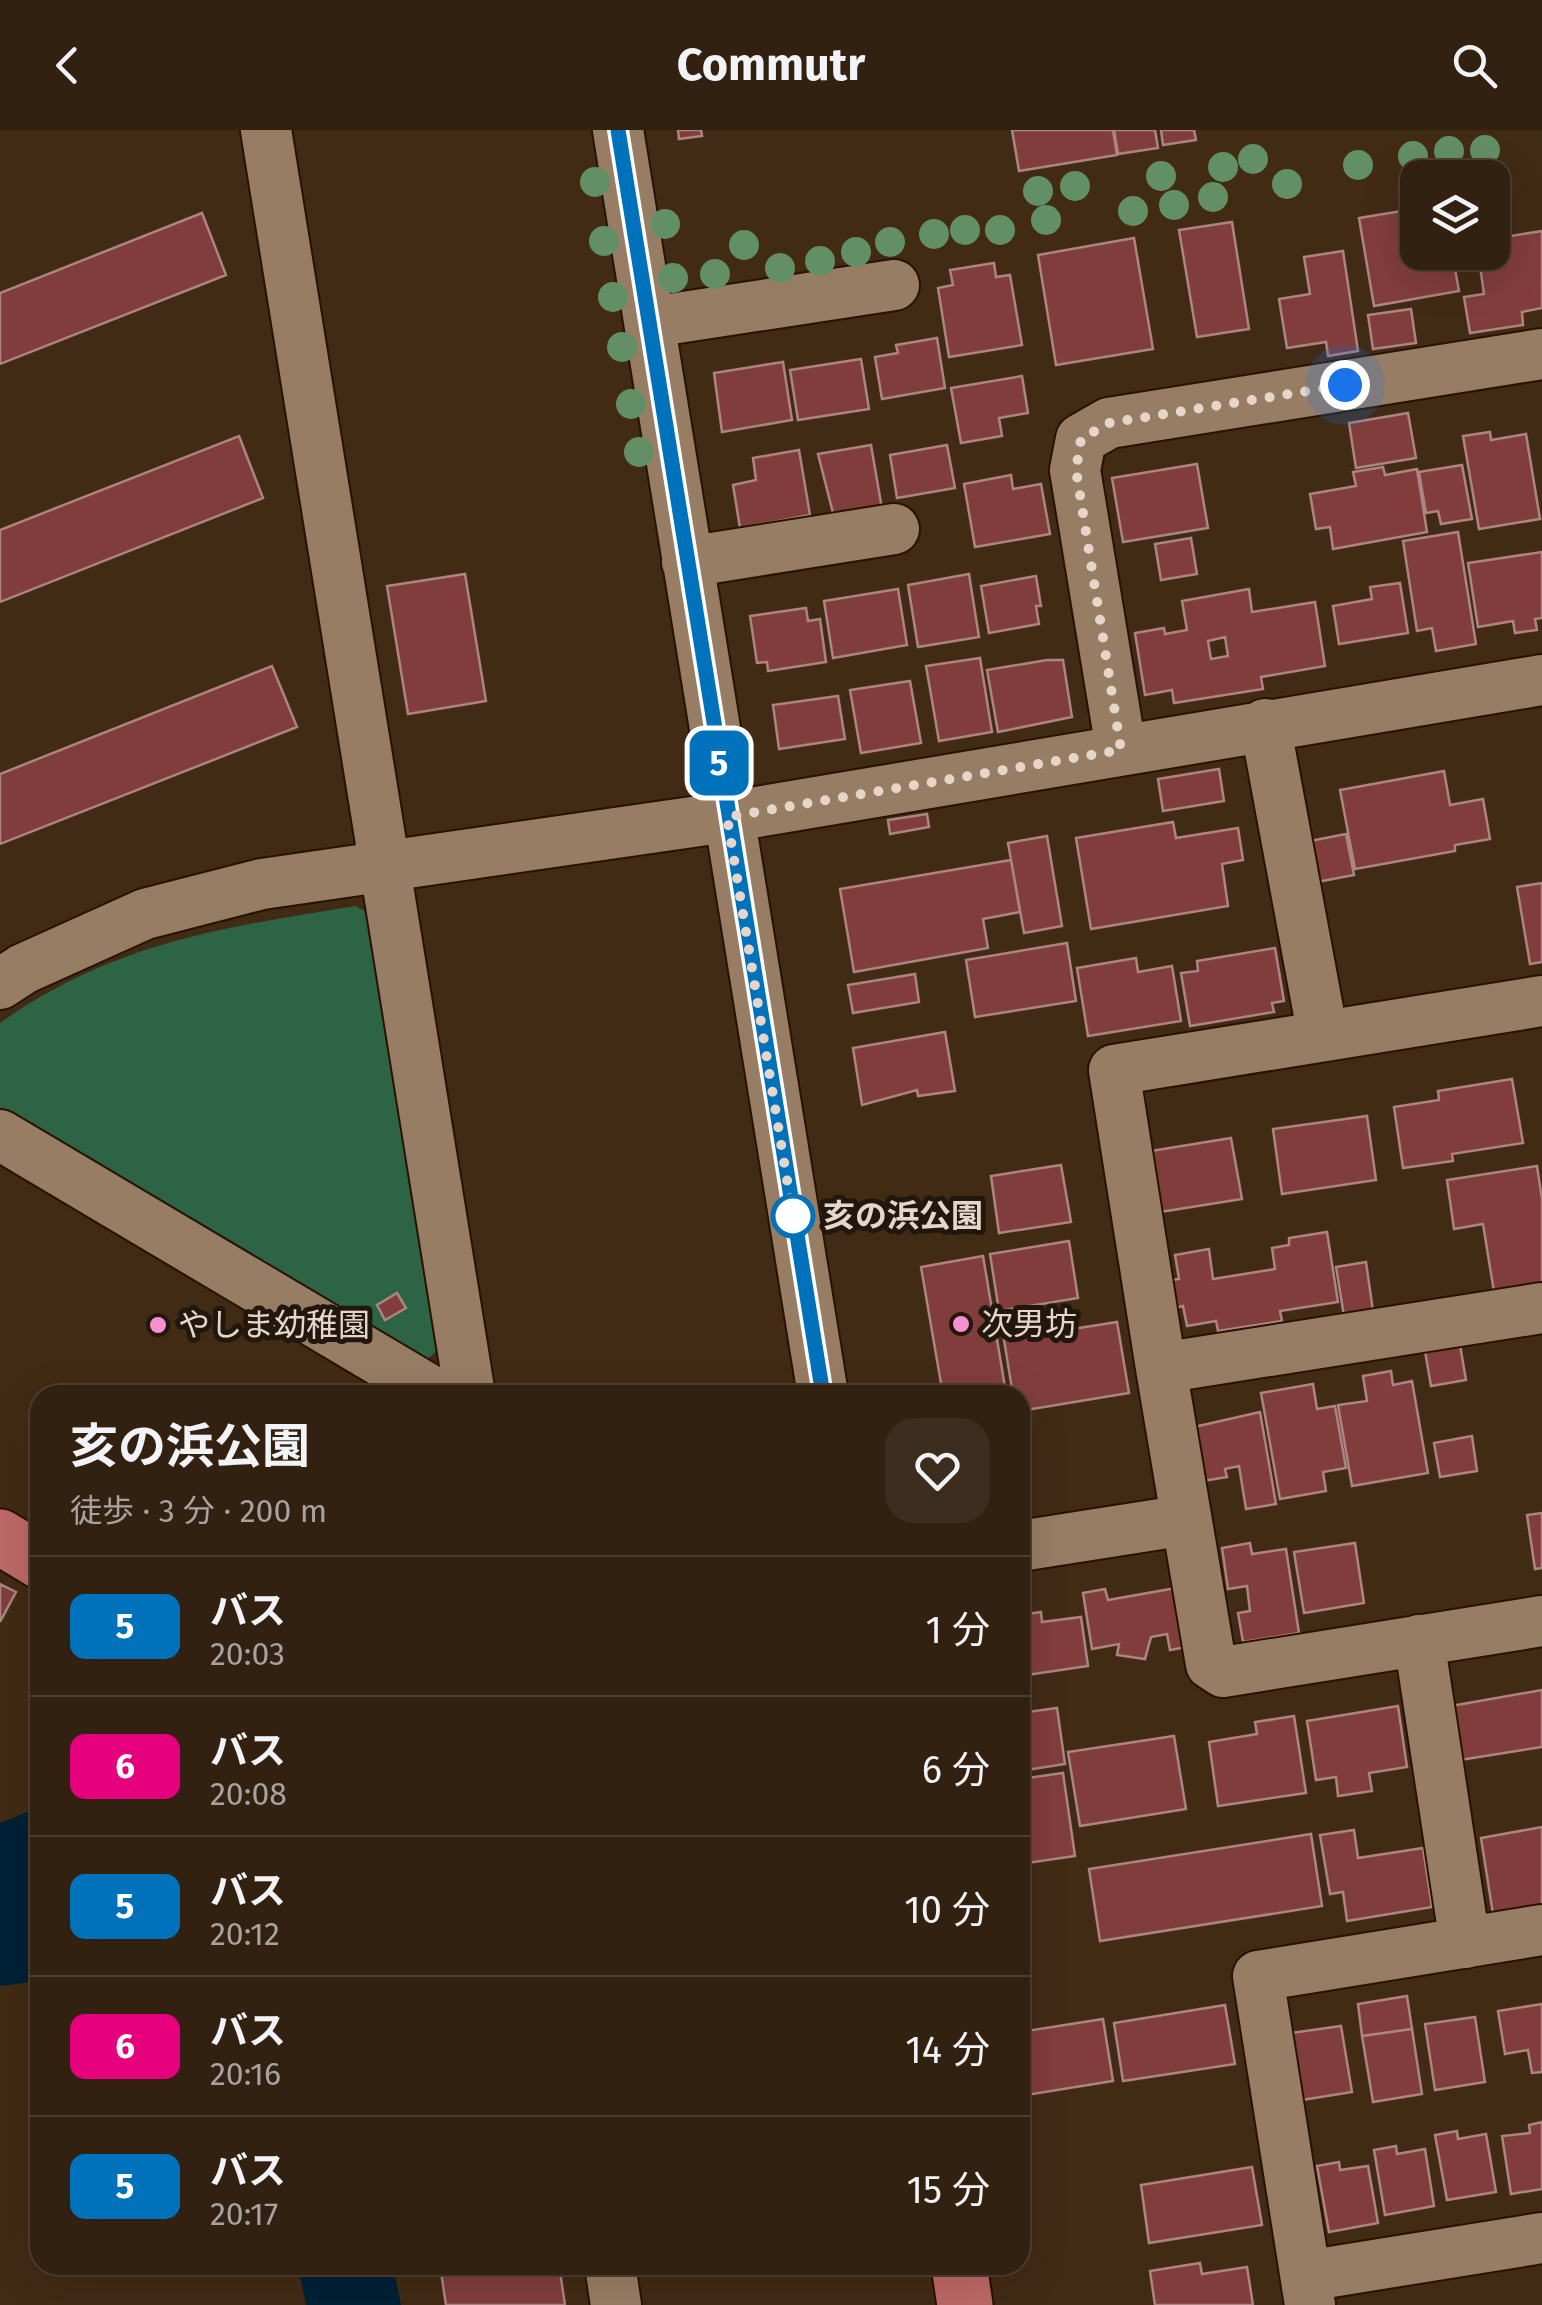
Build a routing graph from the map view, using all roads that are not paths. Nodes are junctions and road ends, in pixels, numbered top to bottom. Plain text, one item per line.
1 (266, 130) edge
2 (618, 130) edge
3 (894, 285) dead end
4 (651, 322) junction
5 (1542, 354) edge
6 (894, 530) dead end
7 (687, 562) junction
8 (1542, 680) edge
9 (1266, 724) junction
10 (1121, 750) junction
11 (727, 817) junction
12 (386, 866) junction
13 (0, 984) edge
14 (1542, 1001) edge
15 (1323, 1036) junction
16 (0, 1135) edge
17 (1542, 1308) edge
18 (1161, 1368) junction
19 (421, 1385) edge
20 (468, 1385) edge
21 (820, 1385) edge
22 (1186, 1520) junction
23 (0, 1537) edge
24 (1030, 1544) edge
25 (30, 1555) edge
26 (1542, 1621) edge
27 (1418, 1640) junction
28 (1542, 1930) edge
29 (1466, 1943) junction
30 (1542, 2238) edge
31 (612, 2275) edge
32 (960, 2275) edge
33 (1308, 2291) edge
34 (616, 2305) edge
35 (965, 2305) edge

1 - 12 street
2 - 4 street
3 - 4 street
4 - 7 street
5 - 10 street
6 - 7 street
7 - 11 street
8 - 9 street
9 - 10 street
9 - 15 street
10 - 11 street
11 - 12 street
11 - 21 street
12 - 13 street
12 - 20 street
14 - 15 street
15 - 18 street
16 - 19 street
17 - 18 street
18 - 22 street
22 - 24 street
22 - 27 street
23 - 25 main road
26 - 27 street
27 - 29 street
28 - 29 street
29 - 33 street
30 - 33 street
31 - 34 street
32 - 35 main road

